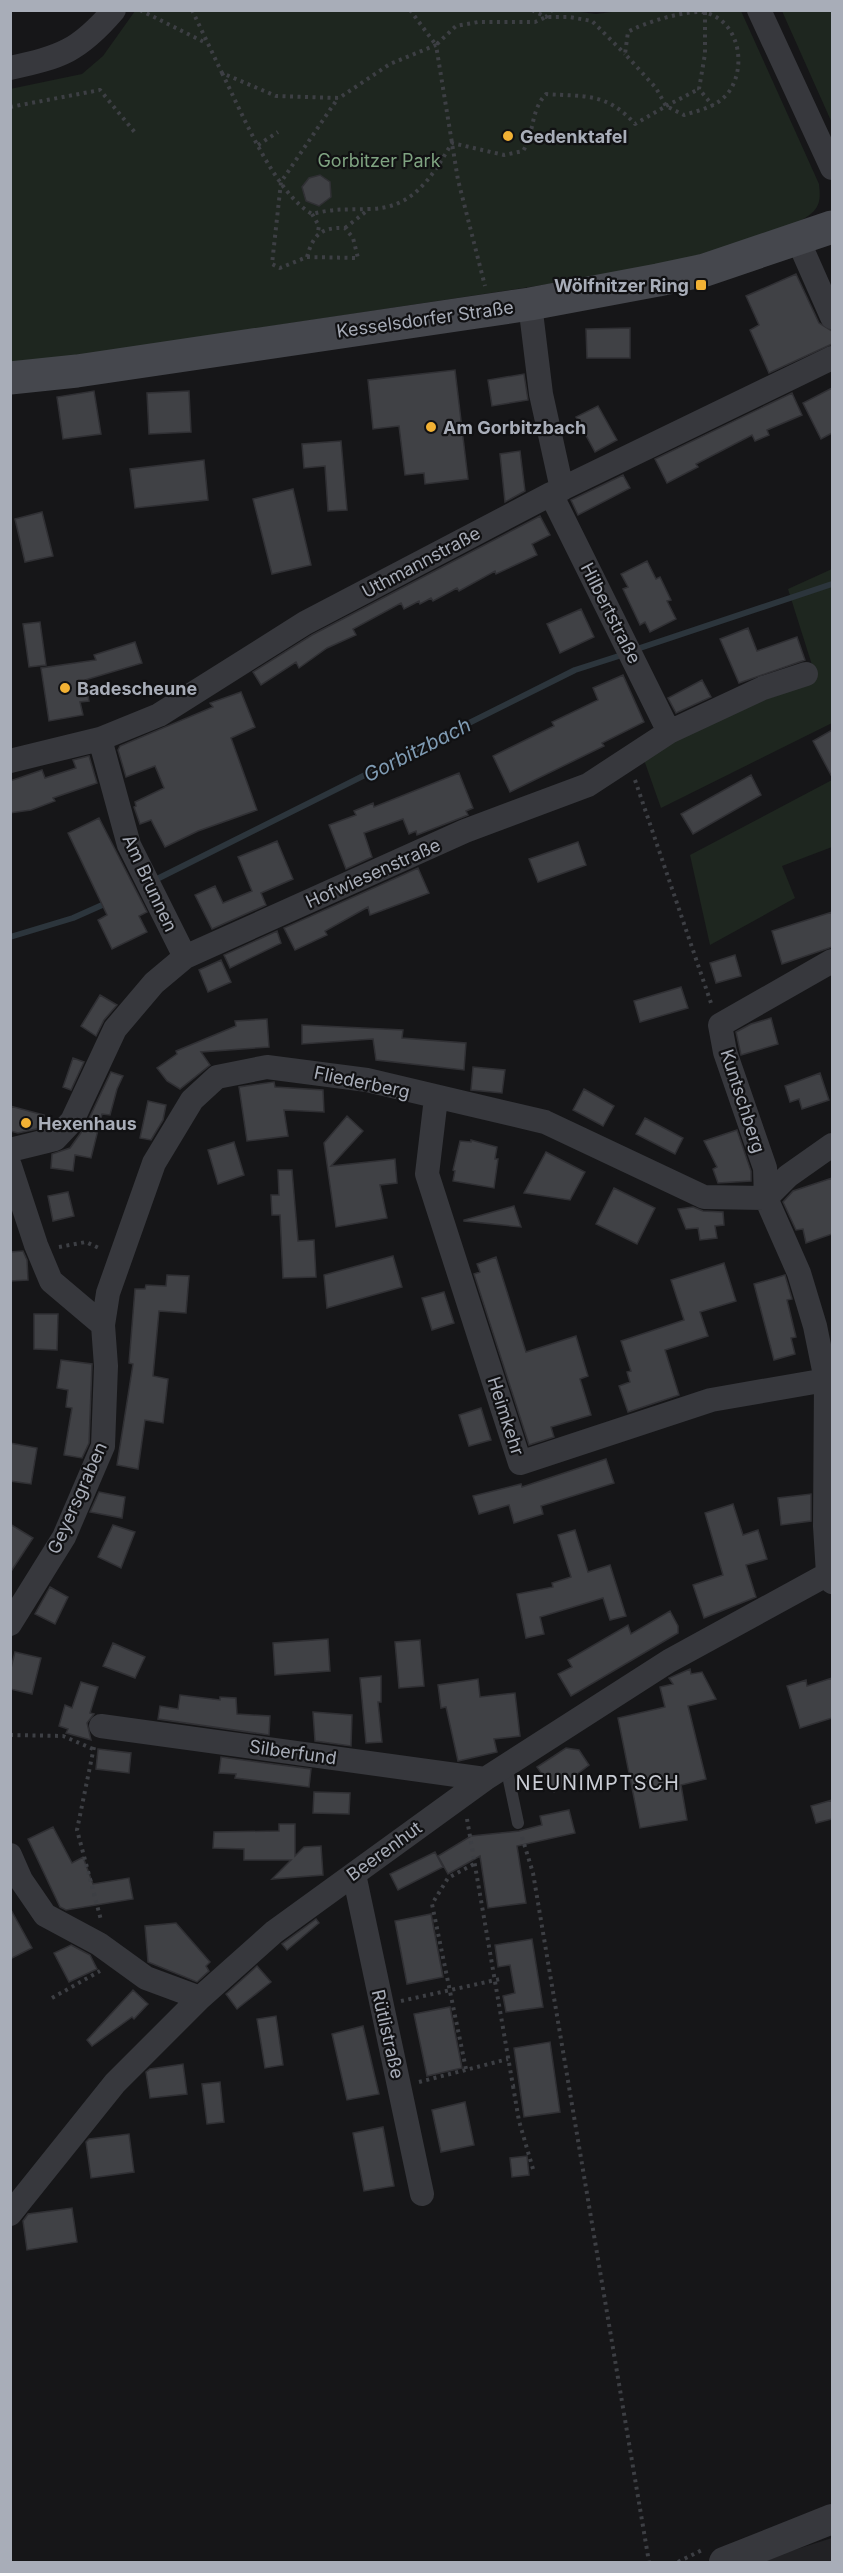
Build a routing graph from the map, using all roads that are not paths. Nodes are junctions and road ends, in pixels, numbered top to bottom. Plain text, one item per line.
1 (114, 10) edge
2 (759, 10) edge
3 (10, 68) edge
4 (832, 168) edge
5 (832, 227) edge
6 (798, 240) junction
7 (530, 304) junction
8 (832, 317) edge
9 (832, 358) edge
10 (10, 378) edge
11 (557, 492) junction
12 (806, 674) dead end
13 (669, 732) junction
14 (100, 739) junction
15 (10, 761) edge
16 (185, 957) junction
17 (832, 961) edge
18 (436, 1098) junction
19 (832, 1145) edge
20 (10, 1150) edge
21 (10, 1166) edge
22 (766, 1198) junction
23 (103, 1325) junction
24 (826, 1380) junction
25 (830, 1578) edge
26 (10, 1624) edge
27 (101, 1726) road end
28 (506, 1766) junction
29 (484, 1779) junction
30 (518, 1823) road end
31 (10, 1855) edge
32 (354, 1874) junction
33 (200, 1998) junction
34 (422, 2194) dead end
35 (10, 2214) edge
36 (832, 2520) edge
37 (724, 2562) edge

1 - 3 street
2 - 4 street
5 - 6 main road, Kesselsdorfer Straße
6 - 7 main road, Kesselsdorfer Straße
6 - 8 street
7 - 10 main road, Kesselsdorfer Straße
7 - 11 street, Hilbertstraße
9 - 11 street, Uthmannstraße
11 - 13 street, Hilbertstraße
11 - 14 street, Uthmannstraße
12 - 13 street, Hofwiesenstraße
13 - 16 street, Hofwiesenstraße
14 - 15 street, Uthmannstraße
14 - 16 street, Am Brunnen
16 - 20 street, Hofwiesenstraße
17 - 22 street, Kuntschberg
18 - 22 street, Fliederberg
18 - 23 street, Fliederberg
18 - 24 street, Heimkehr
19 - 22 street
21 - 23 street
22 - 24 street
23 - 26 street, Geyersgraben
24 - 25 street
25 - 28 street, Beerenhut
27 - 29 street, Silberfund
28 - 29 street, Beerenhut
28 - 30 lane
29 - 32 street, Beerenhut
31 - 33 street
32 - 33 street, Beerenhut
32 - 34 street, Rütlistraße
33 - 35 street, Beerenhut
36 - 37 street

